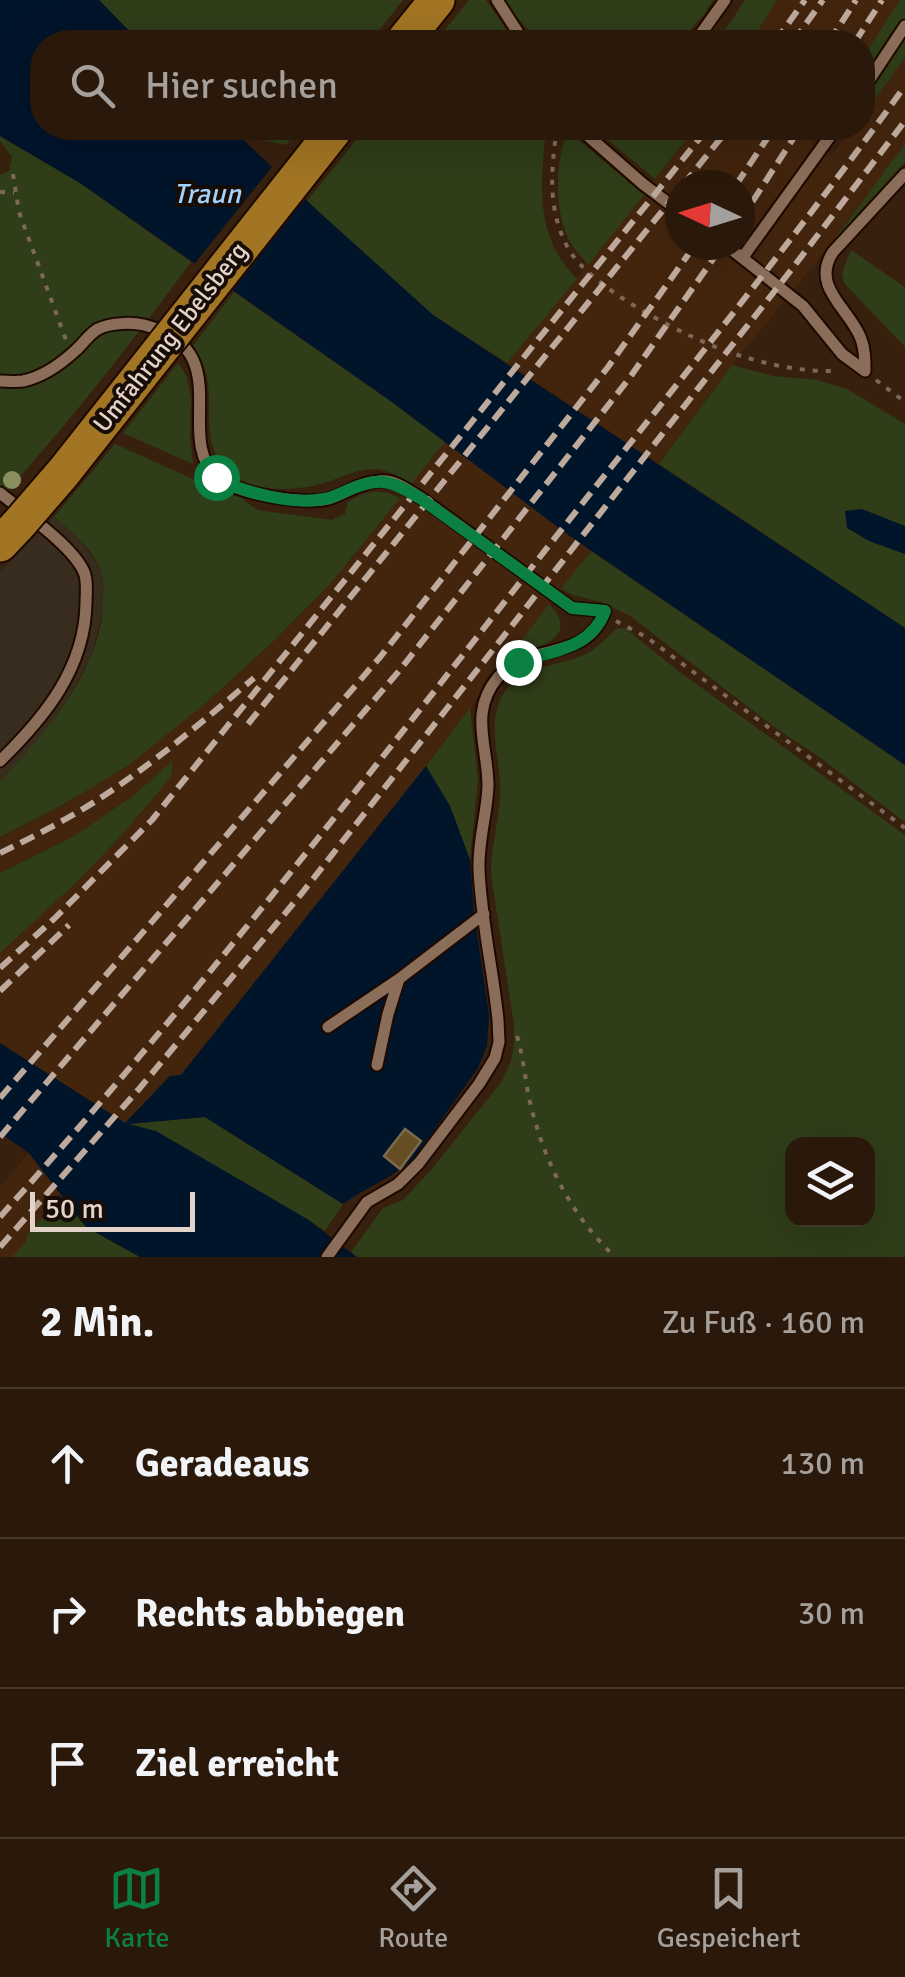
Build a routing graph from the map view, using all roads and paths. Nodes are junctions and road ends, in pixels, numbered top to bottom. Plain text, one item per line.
1 (437, 0) edge
2 (497, 0) edge
3 (725, 0) edge
4 (905, 26) edge
5 (413, 30) edge
6 (516, 30) edge
7 (704, 30) edge
8 (875, 71) edge
9 (327, 140) edge
10 (556, 140) edge
11 (594, 140) edge
12 (827, 140) edge
13 (13, 174) dead end
14 (905, 174) edge
15 (0, 192) edge
16 (14, 193) junction
17 (665, 200) edge
18 (755, 240) edge
19 (747, 260) edge
20 (71, 355) junction
21 (860, 368) junction
22 (0, 381) edge
23 (905, 402) edge
24 (0, 493) edge
25 (9, 534) edge
26 (605, 611) junction
27 (0, 761) edge
28 (905, 828) edge
29 (484, 914) junction
30 (399, 980) junction
31 (498, 1020) junction
32 (328, 1027) dead end
33 (377, 1065) dead end
34 (327, 1257) edge
35 (614, 1257) edge

1 - 5 main road
2 - 6 lane
3 - 7 lane
4 - 8 lane
9 - 25 main road, Umfahrung Ebelsberg, bridge
10 - 21 path
11 - 17 lane
12 - 18 lane
13 - 16 path
14 - 21 lane
15 - 16 path
16 - 20 path
19 - 21 lane
20 - 22 lane
20 - 26 lane
21 - 23 path
24 - 27 lane
26 - 28 path
26 - 29 lane
29 - 30 lane
29 - 31 lane
30 - 32 lane
30 - 33 lane
31 - 34 lane
31 - 35 path

